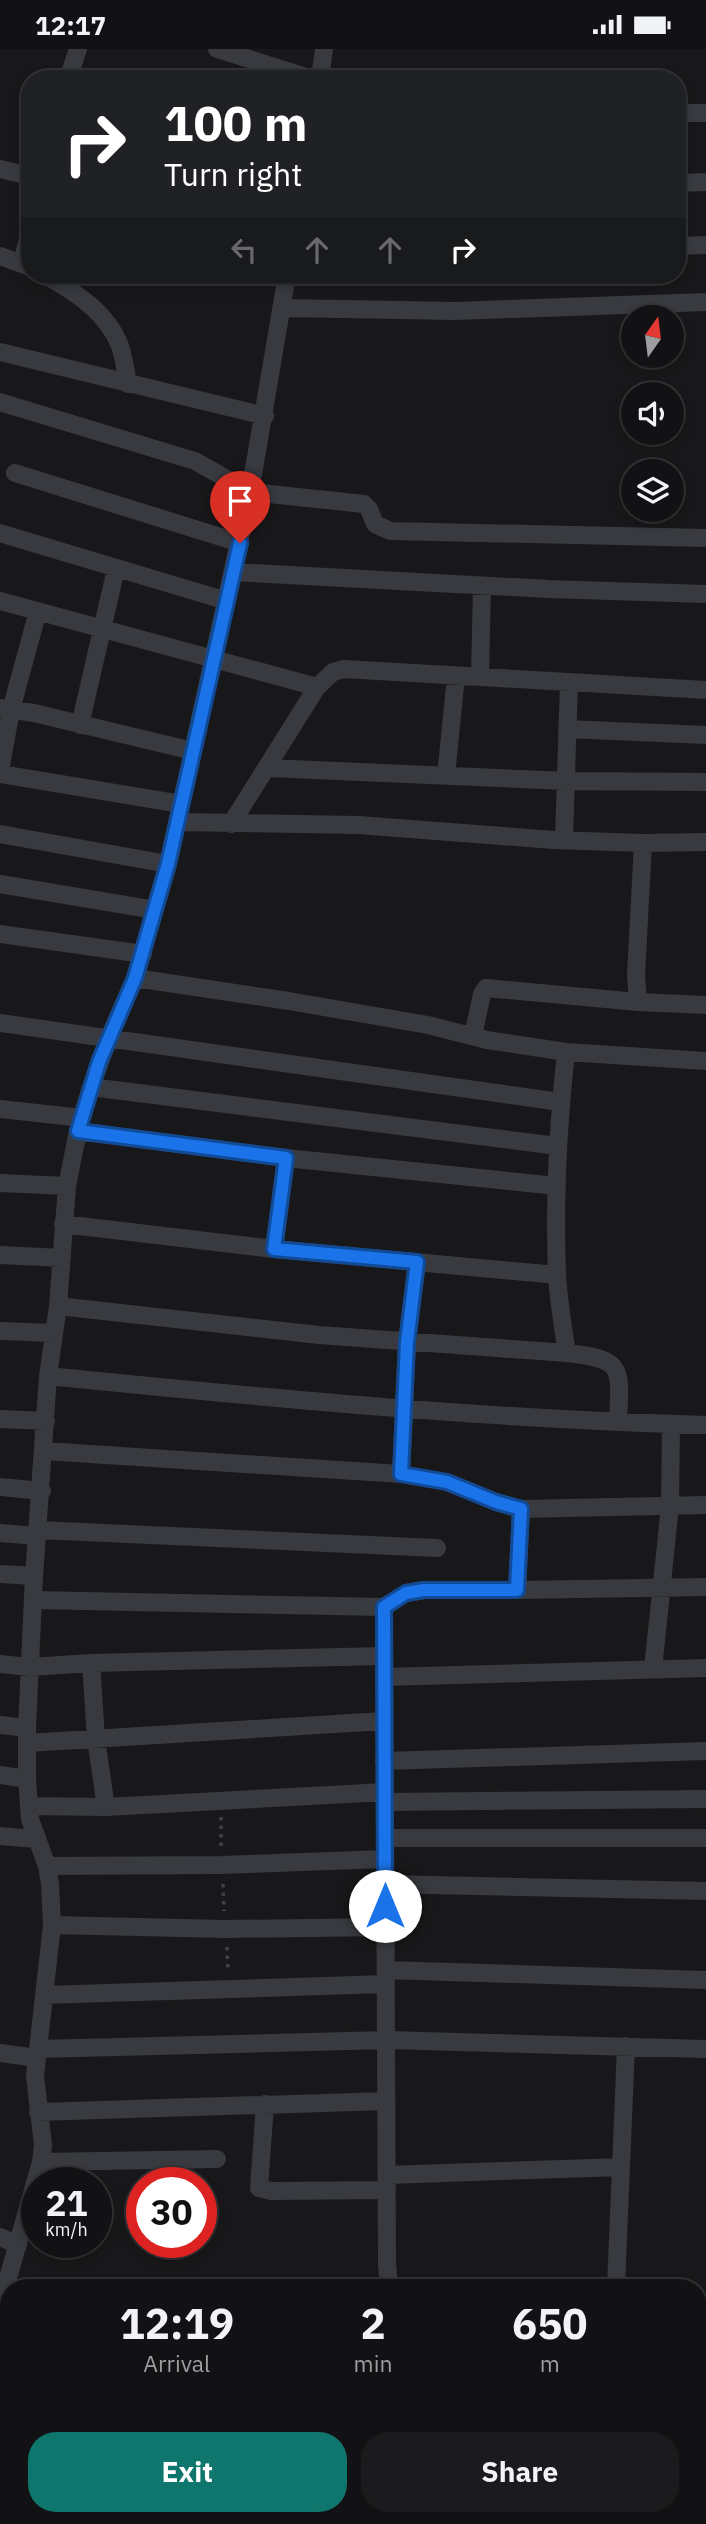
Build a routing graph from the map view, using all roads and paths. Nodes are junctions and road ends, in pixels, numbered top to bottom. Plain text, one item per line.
1 (78, 49) edge
2 (217, 49) edge
3 (324, 49) edge
4 (71, 70) edge
5 (284, 70) edge
6 (321, 70) edge
7 (686, 113) edge
8 (706, 113) edge
9 (0, 169) edge
10 (21, 174) edge
11 (706, 182) edge
12 (686, 183) edge
13 (706, 245) edge
14 (686, 246) edge
15 (0, 256) edge
16 (21, 263) edge
17 (61, 284) edge
18 (286, 284) edge
19 (706, 303) edge
20 (282, 308) junction
21 (0, 352) edge
22 (128, 384) junction
23 (0, 402) edge
24 (265, 416) junction
25 (15, 473) dead end
26 (250, 492) junction
27 (0, 533) edge
28 (706, 538) edge
29 (240, 543) junction
30 (116, 569) junction
31 (233, 572) junction
32 (482, 586) junction
33 (706, 594) edge
34 (0, 601) edge
35 (227, 601) junction
36 (38, 611) junction
37 (103, 629) junction
38 (214, 659) junction
39 (456, 676) junction
40 (480, 677) junction
41 (569, 682) junction
42 (317, 687) junction
43 (706, 690) edge
44 (6, 709) edge
45 (80, 725) junction
46 (567, 729) junction
47 (706, 735) edge
48 (193, 751) junction
49 (268, 768) junction
50 (0, 772) edge
51 (446, 776) junction
52 (567, 781) junction
53 (706, 782) edge
54 (179, 813) junction
55 (232, 824) junction
56 (0, 834) edge
57 (564, 839) junction
58 (706, 842) edge
59 (643, 843) junction
60 (168, 864) junction
61 (0, 884) edge
62 (155, 910) junction
63 (0, 934) edge
64 (143, 954) junction
65 (135, 978) junction
66 (638, 1002) junction
67 (706, 1005) edge
68 (0, 1023) edge
69 (473, 1037) junction
70 (108, 1040) junction
71 (566, 1052) junction
72 (706, 1061) edge
73 (91, 1087) junction
74 (560, 1103) junction
75 (0, 1109) edge
76 (80, 1125) junction
77 (557, 1146) junction
78 (286, 1158) junction
79 (0, 1183) edge
80 (67, 1186) junction
81 (557, 1186) junction
82 (64, 1224) junction
83 (274, 1249) junction
84 (0, 1255) edge
85 (62, 1258) junction
86 (417, 1262) junction
87 (557, 1275) junction
88 (58, 1306) junction
89 (0, 1331) edge
90 (54, 1332) junction
91 (407, 1342) junction
92 (567, 1353) junction
93 (48, 1376) junction
94 (402, 1409) junction
95 (0, 1419) edge
96 (46, 1421) junction
97 (618, 1422) junction
98 (671, 1424) junction
99 (706, 1425) edge
100 (44, 1451) junction
101 (401, 1474) junction
102 (0, 1487) edge
103 (42, 1491) junction
104 (706, 1505) edge
105 (670, 1506) junction
106 (521, 1509) junction
107 (0, 1533) edge
108 (38, 1533) junction
109 (437, 1548) dead end
110 (0, 1574) edge
111 (34, 1576) junction
112 (660, 1587) junction
113 (706, 1587) edge
114 (517, 1590) junction
115 (33, 1600) junction
116 (384, 1607) junction
117 (384, 1656) junction
118 (91, 1663) junction
119 (0, 1664) edge
120 (30, 1668) junction
121 (706, 1668) edge
122 (653, 1669) junction
123 (384, 1677) junction
124 (384, 1721) junction
125 (0, 1725) edge
126 (27, 1736) junction
127 (96, 1739) junction
128 (706, 1751) edge
129 (384, 1761) junction
130 (0, 1776) edge
131 (27, 1779) junction
132 (385, 1797) junction
133 (706, 1799) edge
134 (221, 1801) junction
135 (29, 1806) junction
136 (106, 1807) junction
137 (0, 1836) edge
138 (385, 1838) junction
139 (706, 1838) edge
140 (36, 1839) junction
141 (385, 1859) junction
142 (222, 1865) junction
143 (47, 1866) junction
144 (385, 1884) junction
145 (706, 1891) edge
146 (52, 1925) junction
147 (385, 1927) junction
148 (225, 1929) junction
149 (386, 1977) junction
150 (706, 1980) edge
151 (230, 1990) junction
152 (44, 1995) junction
153 (387, 2039) junction
154 (626, 2046) junction
155 (706, 2049) edge
156 (0, 2053) edge
157 (37, 2054) junction
158 (386, 2101) junction
159 (265, 2104) junction
160 (38, 2112) junction
161 (217, 2159) dead end
162 (41, 2162) junction
163 (621, 2167) junction
164 (387, 2183) junction
165 (0, 2237) edge
166 (18, 2245) junction
167 (9, 2279) edge
168 (389, 2279) edge
169 (616, 2279) edge

1 - 4 street
2 - 5 street
3 - 6 street
7 - 8 street
9 - 10 street
11 - 12 street
13 - 14 street
15 - 16 street
17 - 22 street
18 - 20 street
19 - 20 street
20 - 24 street
21 - 22 street
22 - 24 street
23 - 26 street
24 - 26 street
25 - 29 street
26 - 28 street
26 - 29 street
27 - 30 street
29 - 31 street
30 - 35 street
30 - 37 street
31 - 32 street
31 - 35 street
32 - 33 street
32 - 40 street
34 - 36 street
35 - 38 street
36 - 37 street
36 - 44 street
37 - 38 street
37 - 45 street
38 - 42 street
38 - 48 street
39 - 40 street
39 - 42 street
39 - 51 street
40 - 41 street
41 - 43 street
41 - 46 street
42 - 49 street
44 - 45 street
44 - 50 street
45 - 48 street
46 - 47 street
46 - 52 street
48 - 54 street
49 - 51 street
49 - 55 street
50 - 54 street
51 - 52 street
52 - 53 street
52 - 57 street
54 - 55 street
54 - 60 street
55 - 57 street
56 - 60 street
57 - 59 street
58 - 59 street
59 - 66 street
60 - 62 street
61 - 62 street
62 - 64 street
63 - 64 street
64 - 65 street
65 - 69 street
65 - 70 street
66 - 67 street
66 - 69 street
68 - 70 street
69 - 71 street
70 - 73 street
70 - 74 street
71 - 72 street
71 - 74 street
73 - 76 street
73 - 77 street
74 - 77 street
75 - 76 street
76 - 78 street
76 - 80 street
77 - 81 street
78 - 81 street
78 - 83 street
79 - 80 street
80 - 82 street
81 - 87 street
82 - 83 street
82 - 85 street
83 - 86 street
84 - 85 street
85 - 88 street
86 - 87 street
86 - 91 street
87 - 92 street
88 - 90 street
88 - 91 street
89 - 90 street
90 - 93 street
91 - 92 street
91 - 94 street
92 - 97 street
93 - 94 street
93 - 96 street
94 - 97 street
94 - 101 street
95 - 96 street
96 - 100 street
97 - 98 street
98 - 99 street
98 - 105 street
100 - 101 street
100 - 103 street
101 - 106 street
102 - 103 street
103 - 108 street
104 - 105 street
105 - 106 street
105 - 112 street
106 - 114 street
107 - 108 street
108 - 109 street
108 - 111 street
110 - 111 street
111 - 115 street
112 - 113 street
112 - 114 street
112 - 122 street
114 - 116 street
115 - 116 street
115 - 120 street
116 - 117 street
117 - 118 street
117 - 123 street
118 - 120 street
118 - 127 street
119 - 120 street
120 - 126 street
121 - 122 street
122 - 123 street
123 - 124 street
124 - 127 street
124 - 129 street
125 - 126 street
126 - 127 street
126 - 131 street
127 - 136 street
128 - 129 street
129 - 132 street
130 - 131 street
131 - 135 street
132 - 133 street
132 - 134 street
132 - 138 street
134 - 136 street
134 - 142 path
135 - 136 street
135 - 140 street
137 - 140 street
138 - 139 street
138 - 141 street
140 - 143 street
141 - 142 street
141 - 144 street
142 - 143 street
142 - 148 path
143 - 146 street
144 - 145 street
144 - 147 street
146 - 148 street
146 - 152 street
147 - 148 street
147 - 149 street
148 - 151 path
149 - 150 street
149 - 151 street
149 - 153 street
151 - 152 street
152 - 157 street
153 - 154 street
153 - 157 street
153 - 158 street
154 - 155 street
154 - 163 street
156 - 157 street
157 - 160 street
158 - 159 street
158 - 164 street
159 - 160 street
159 - 164 street
160 - 162 street
161 - 162 street
162 - 166 street
163 - 164 street
163 - 169 street
164 - 168 street
165 - 166 street
166 - 167 street

